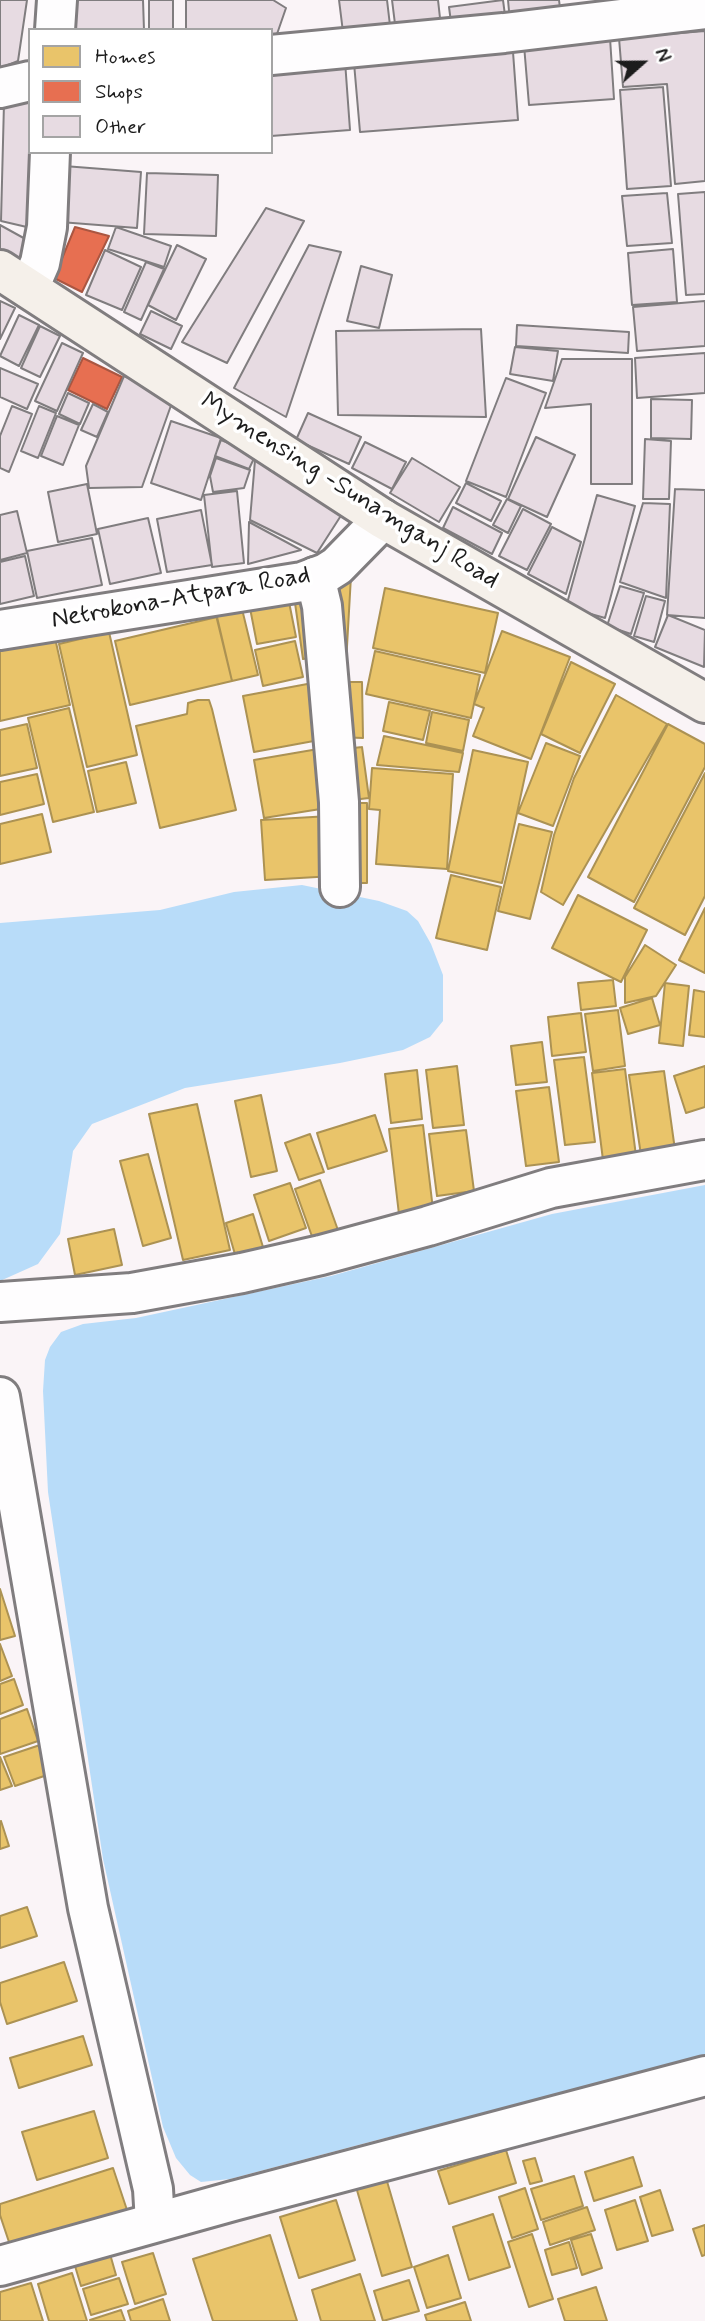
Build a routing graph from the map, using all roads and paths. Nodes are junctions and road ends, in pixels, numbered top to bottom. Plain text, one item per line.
1 (57, 0) edge
2 (705, 9) edge
3 (55, 28) edge
4 (273, 55) edge
5 (28, 81) edge
6 (0, 88) edge
7 (50, 154) edge
8 (14, 279) edge
9 (383, 519) junction
10 (315, 577) junction
11 (0, 630) edge
12 (705, 703) edge
13 (340, 887) dead end
14 (705, 1160) edge
15 (0, 1302) edge
16 (0, 1396) edge
17 (705, 2076) edge
18 (155, 2222) junction
19 (0, 2266) edge

1 - 3 street
2 - 4 street
5 - 6 street
7 - 8 street
8 - 9 main road, Mymensing -Sunamganj Road
9 - 10 street, Netrokona-Atpara Road
9 - 12 main road, Mymensing -Sunamganj Road
10 - 11 street, Netrokona-Atpara Road
10 - 13 street
14 - 15 street
16 - 18 street
17 - 18 street
18 - 19 street

